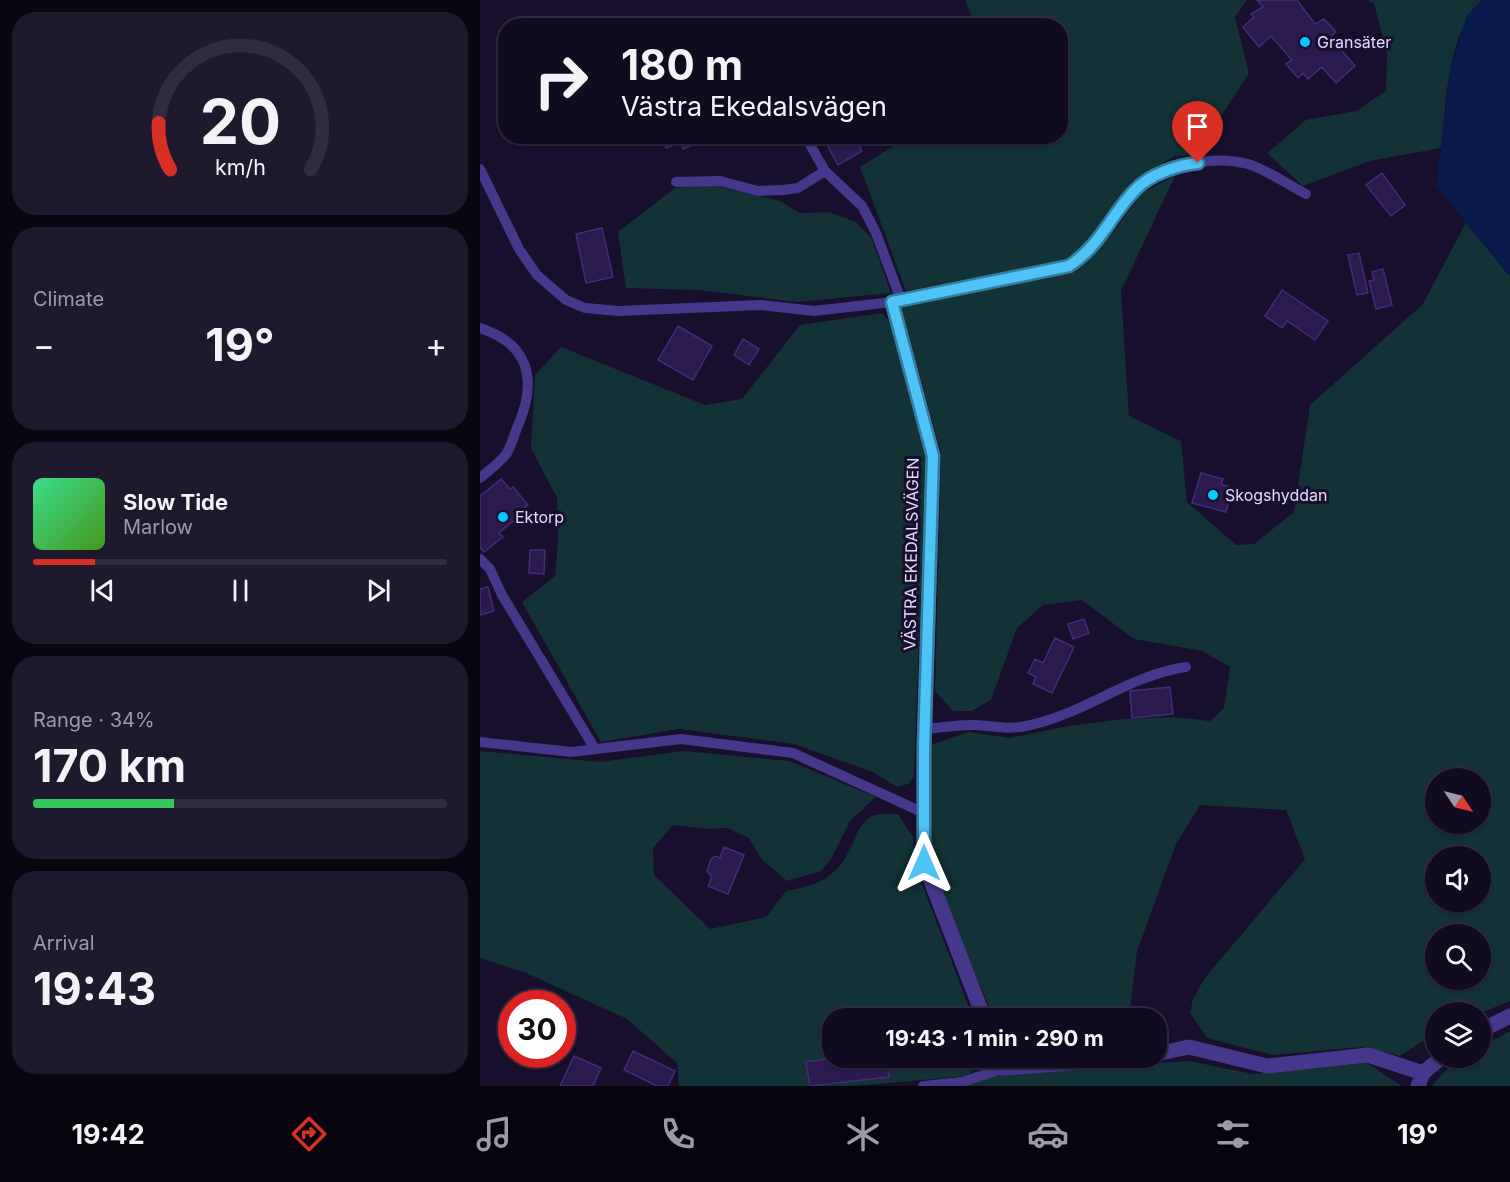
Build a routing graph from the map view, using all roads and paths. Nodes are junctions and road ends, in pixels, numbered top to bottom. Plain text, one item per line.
1 (810, 144) edge
2 (480, 169) edge
3 (825, 171) junction
4 (676, 182) dead end
5 (1306, 194) dead end
6 (897, 301) junction
7 (480, 328) edge
8 (480, 478) edge
9 (480, 560) edge
10 (1186, 667) dead end
11 (924, 729) junction
12 (480, 742) edge
13 (595, 749) junction
14 (924, 813) junction
15 (980, 1008) edge
16 (1510, 1016) edge
17 (1491, 1026) edge
18 (1167, 1052) edge
19 (991, 1068) edge
20 (1431, 1068) edge
21 (1420, 1079) edge
22 (922, 1086) edge

1 - 3 lane
2 - 6 lane
3 - 4 lane
3 - 6 lane
5 - 6 lane
6 - 11 street, VÄSTRA EKEDALSVÄGEN
7 - 8 lane
9 - 13 lane
10 - 11 lane
11 - 14 street, VÄSTRA EKEDALSVÄGEN
12 - 13 lane
13 - 14 lane
14 - 15 street, VÄSTRA EKEDALSVÄGEN
16 - 17 street
18 - 21 street
19 - 22 lane
20 - 21 street

